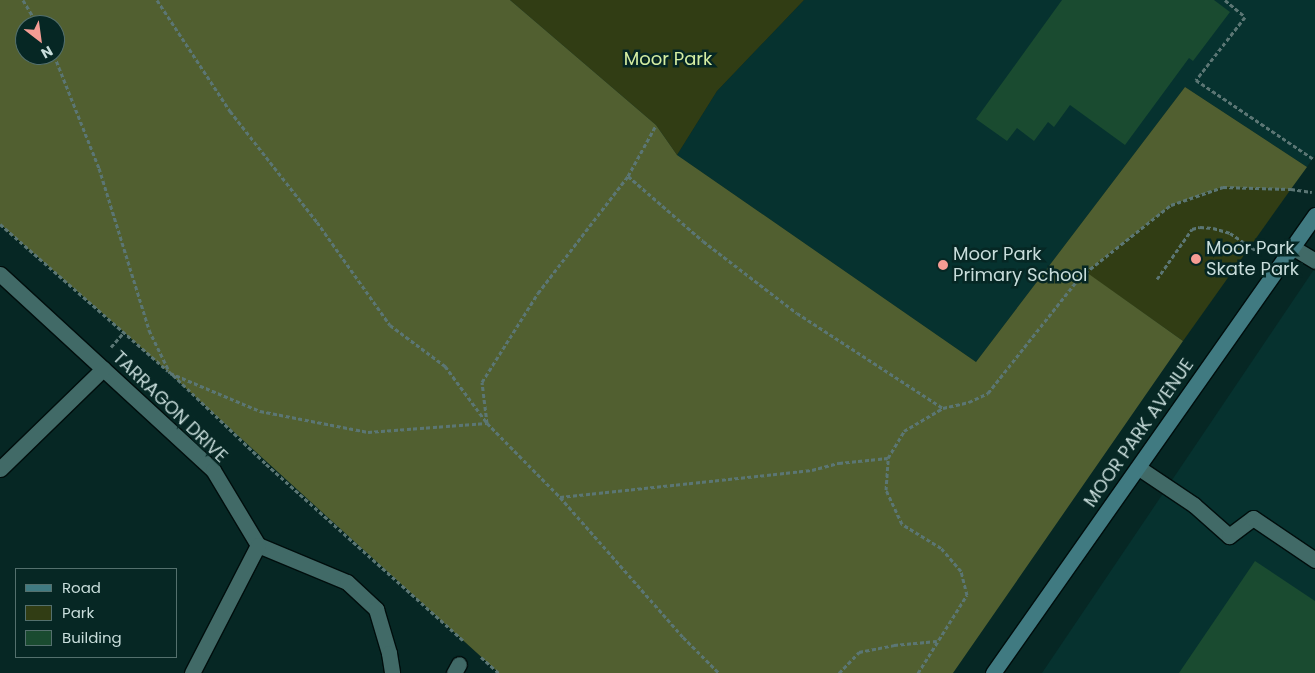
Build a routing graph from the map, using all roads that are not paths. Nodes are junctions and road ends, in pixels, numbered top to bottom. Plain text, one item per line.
1 (1315, 215) edge
2 (1292, 247) junction
3 (1315, 261) edge
4 (0, 274) edge
5 (103, 368) junction
6 (1139, 468) junction
7 (0, 469) edge
8 (258, 545) junction
9 (1315, 560) edge
10 (999, 671) edge
11 (192, 673) edge
12 (392, 673) edge

1 - 2 street, MOOR PARK AVENUE
2 - 3 street
2 - 6 street, MOOR PARK AVENUE
4 - 5 street, TARRAGON DRIVE
5 - 7 street
5 - 8 street, TARRAGON DRIVE
6 - 9 street
6 - 10 street, MOOR PARK AVENUE
8 - 11 street
8 - 12 street

